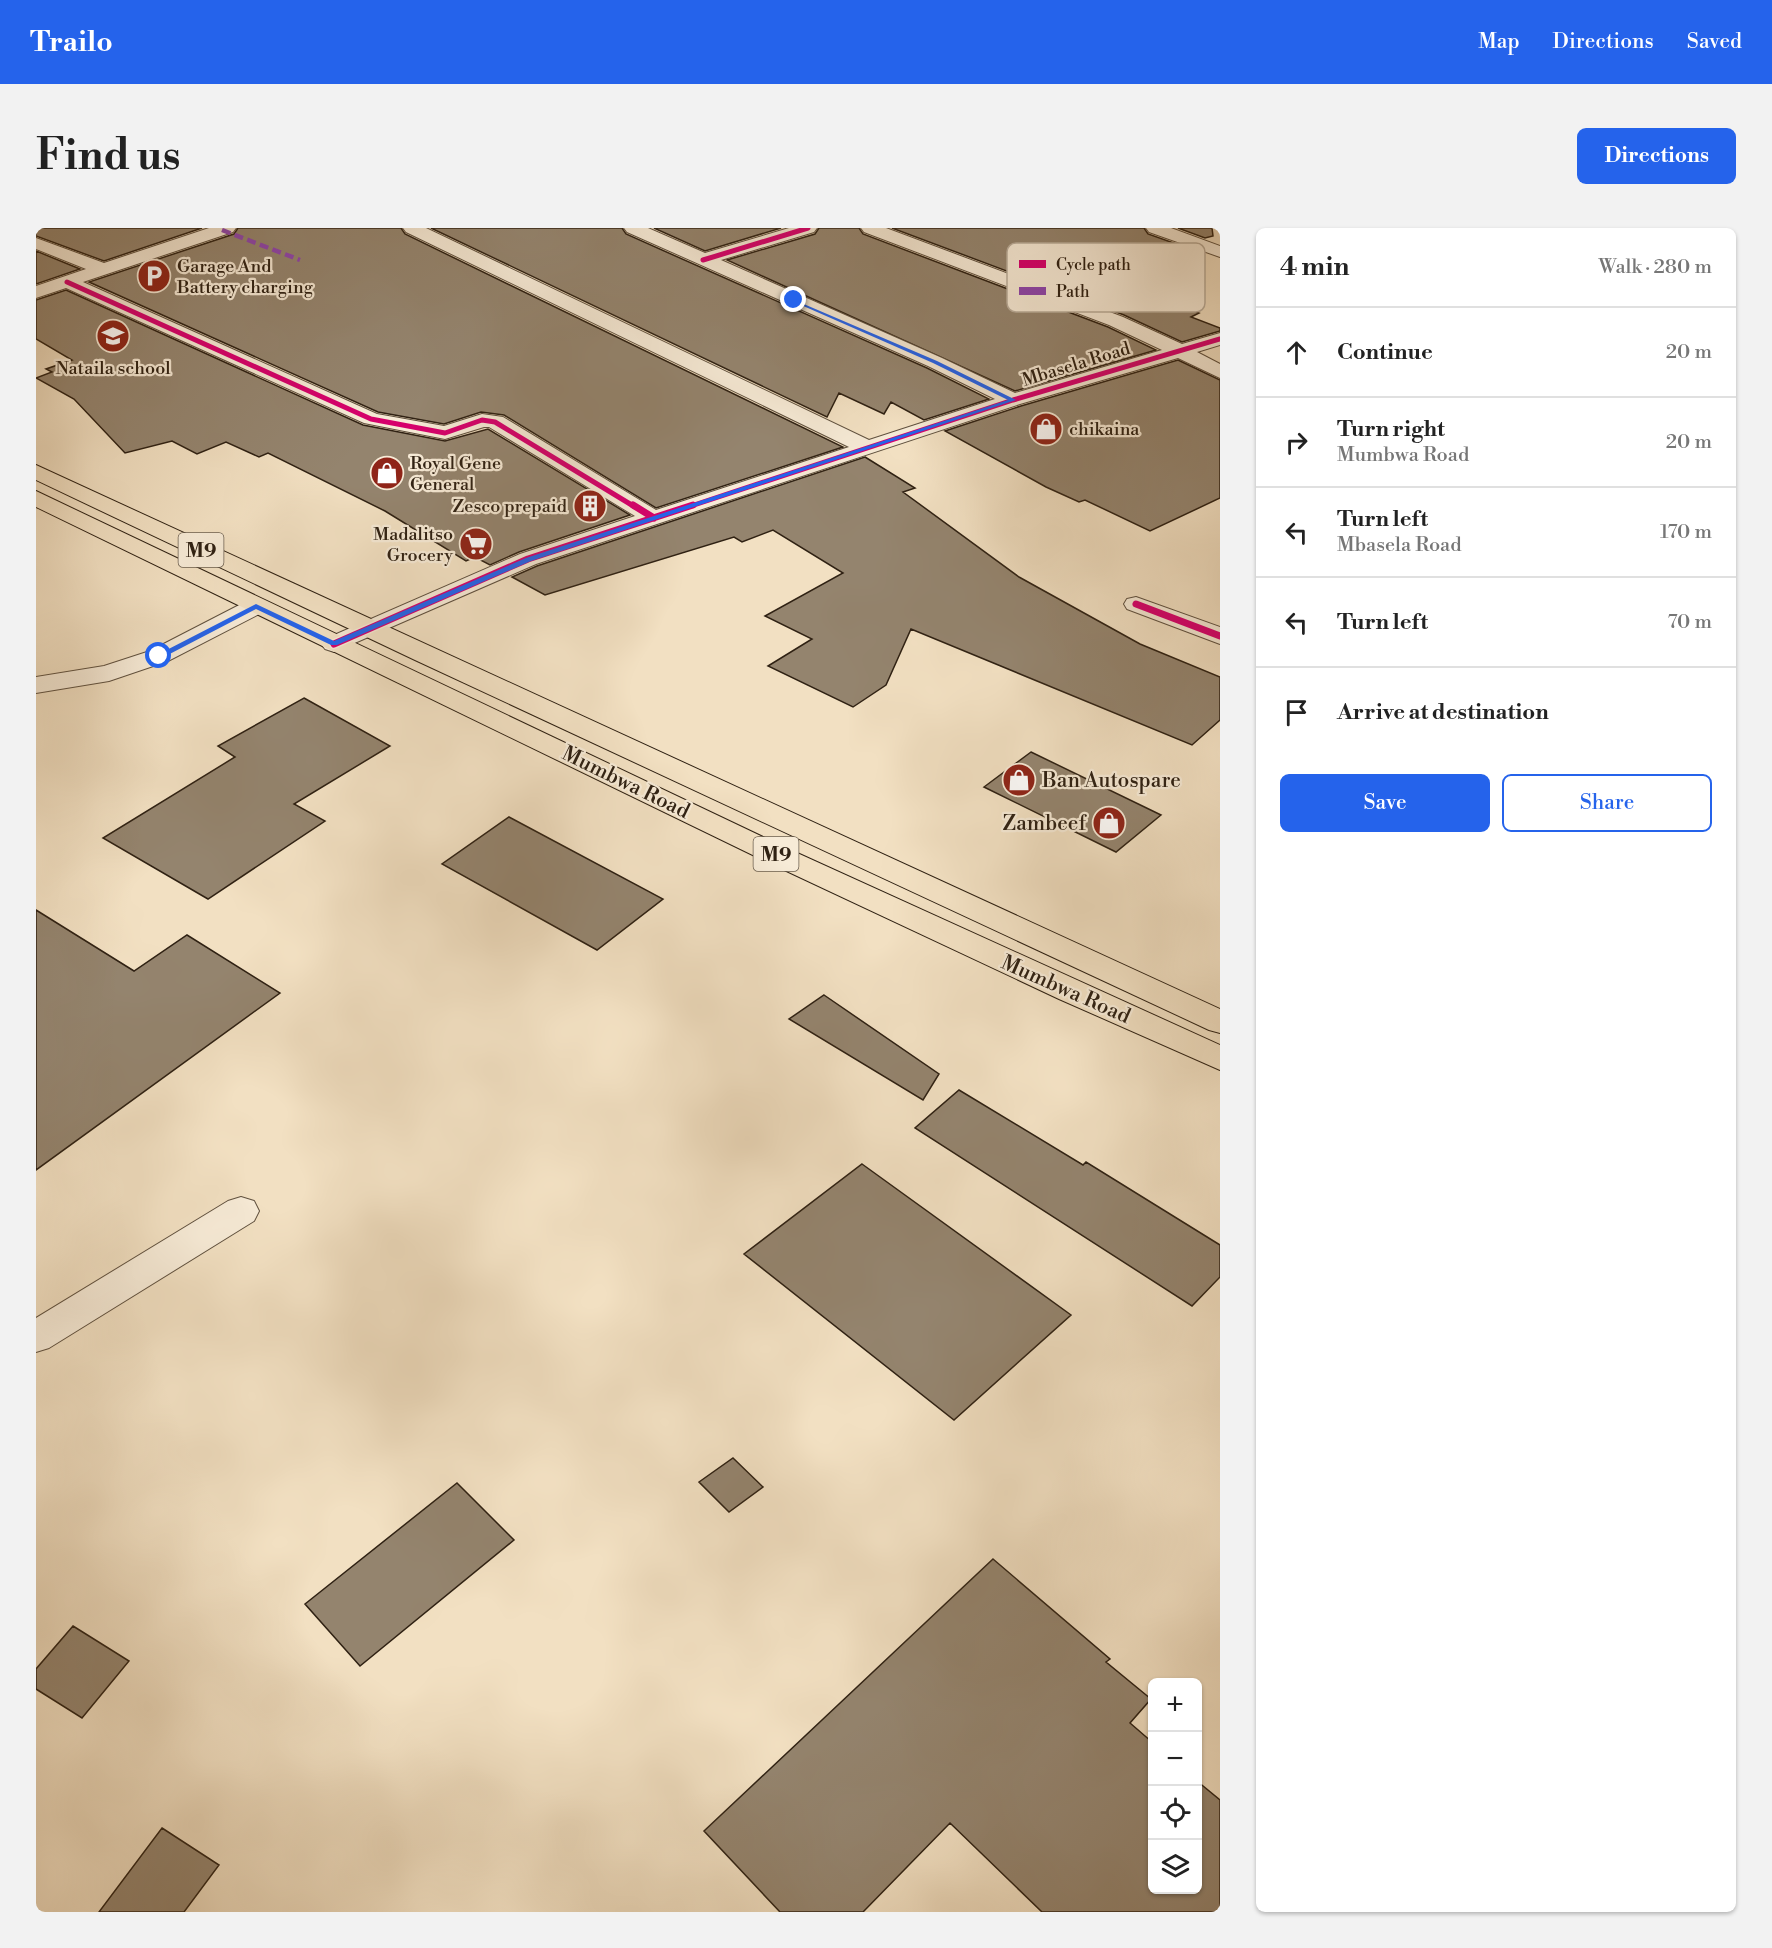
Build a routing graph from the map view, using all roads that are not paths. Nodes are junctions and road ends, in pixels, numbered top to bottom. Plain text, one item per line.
1 (227, 228) edge
2 (412, 228) edge
3 (633, 228) edge
4 (808, 228) edge
5 (870, 228) edge
6 (1155, 228) edge
7 (36, 243) edge
8 (1196, 243) edge
9 (1205, 246) edge
10 (1220, 252) edge
11 (703, 260) junction
12 (103, 269) junction
13 (1007, 280) edge
14 (68, 282) junction
15 (36, 292) edge
16 (1092, 312) edge
17 (1220, 339) edge
18 (1179, 351) junction
19 (1220, 372) edge
20 (1013, 400) junction
21 (869, 448) junction
22 (36, 472) edge
23 (36, 498) edge
24 (654, 518) junction
25 (1136, 604) dead end
26 (256, 606) junction
27 (366, 628) junction
28 (1220, 636) edge
29 (334, 644) junction
30 (36, 685) edge
31 (1220, 1022) edge
32 (1220, 1058) edge
33 (241, 1211) dead end
34 (36, 1337) edge

1 - 12 street
2 - 21 street
3 - 11 street
4 - 11 street
5 - 13 street
6 - 8 street
7 - 12 street
9 - 10 street
11 - 20 street
12 - 14 street
14 - 15 street
14 - 24 street
16 - 18 street
17 - 18 street, Mbasela Road
18 - 19 street
18 - 20 street, Mbasela Road
20 - 21 street, Mbasela Road
21 - 24 street, Mbasela Road
22 - 27 main road, Mumbwa Road / M9
23 - 26 main road, Mumbwa Road / M9
24 - 27 street, Mbasela Road
25 - 28 street
26 - 29 main road, Mumbwa Road / M9
26 - 30 street
27 - 29 street, Mbasela Road
27 - 31 main road, Mumbwa Road / M9
29 - 32 main road, Mumbwa Road / M9
33 - 34 street

